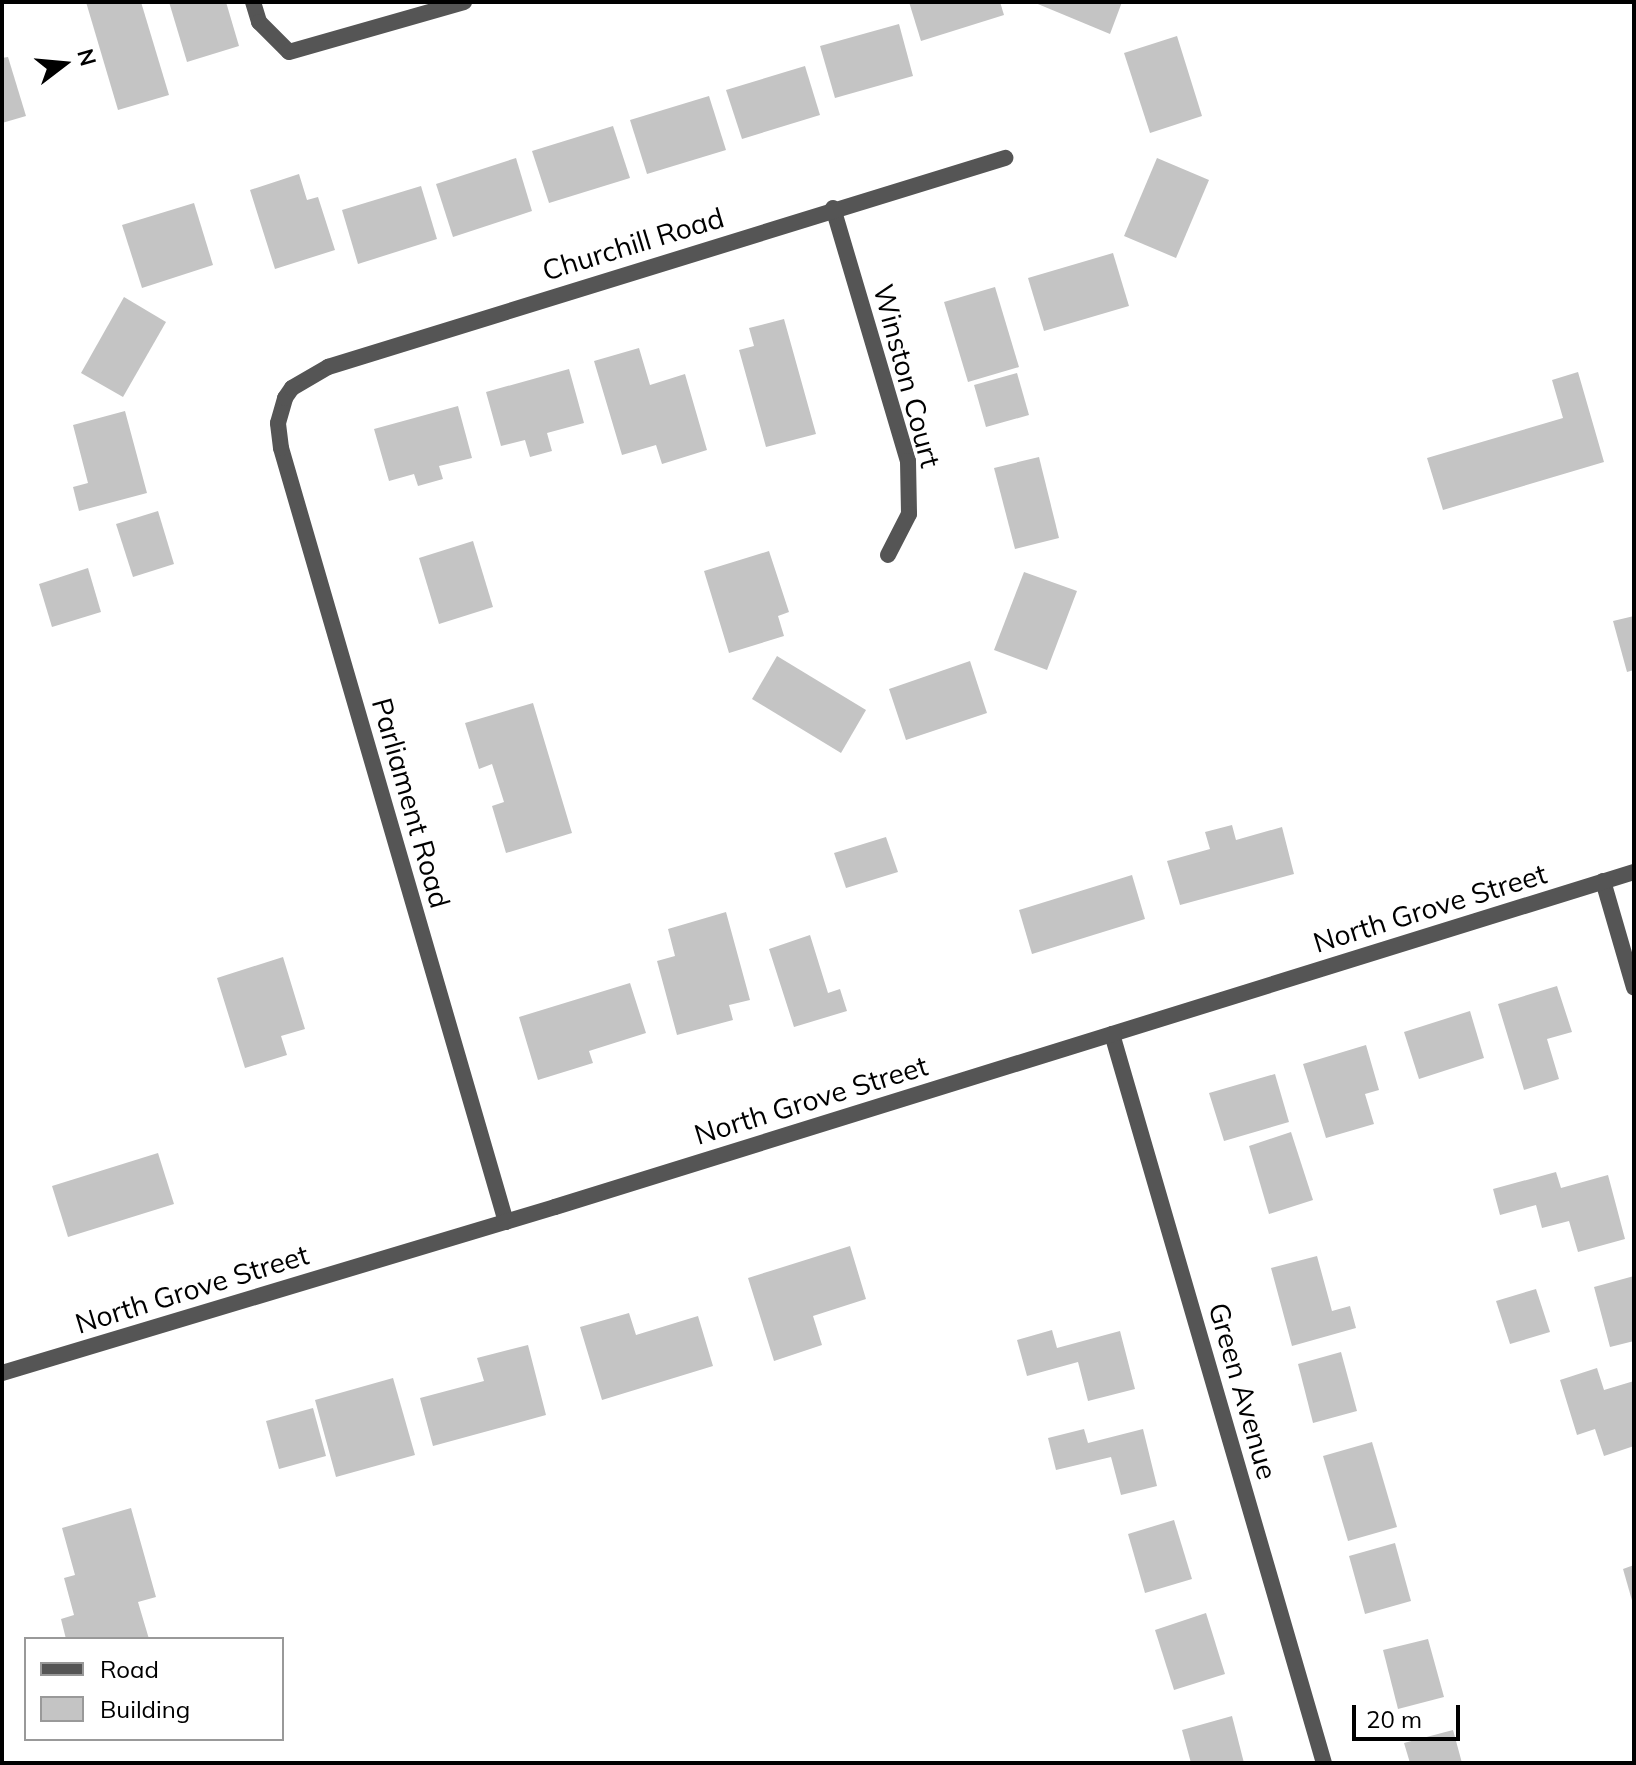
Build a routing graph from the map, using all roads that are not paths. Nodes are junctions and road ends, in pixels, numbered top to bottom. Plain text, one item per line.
1 (253, 2) edge
2 (464, 2) edge
3 (1005, 158) dead end
4 (833, 208) junction
5 (285, 398) joint
6 (888, 555) dead end
7 (1634, 872) edge
8 (1603, 881) junction
9 (1634, 988) edge
10 (1112, 1034) junction
11 (506, 1222) junction
12 (2, 1373) edge
13 (1324, 1763) edge

1 - 2 street
3 - 4 street, Churchill Road
4 - 5 street, Churchill Road
4 - 6 street, Winston Court
5 - 11 street, Parliament Road
7 - 8 street, North Grove Street
8 - 9 street
8 - 10 street, North Grove Street
10 - 11 street, North Grove Street
10 - 13 street, Green Avenue
11 - 12 street, North Grove Street

